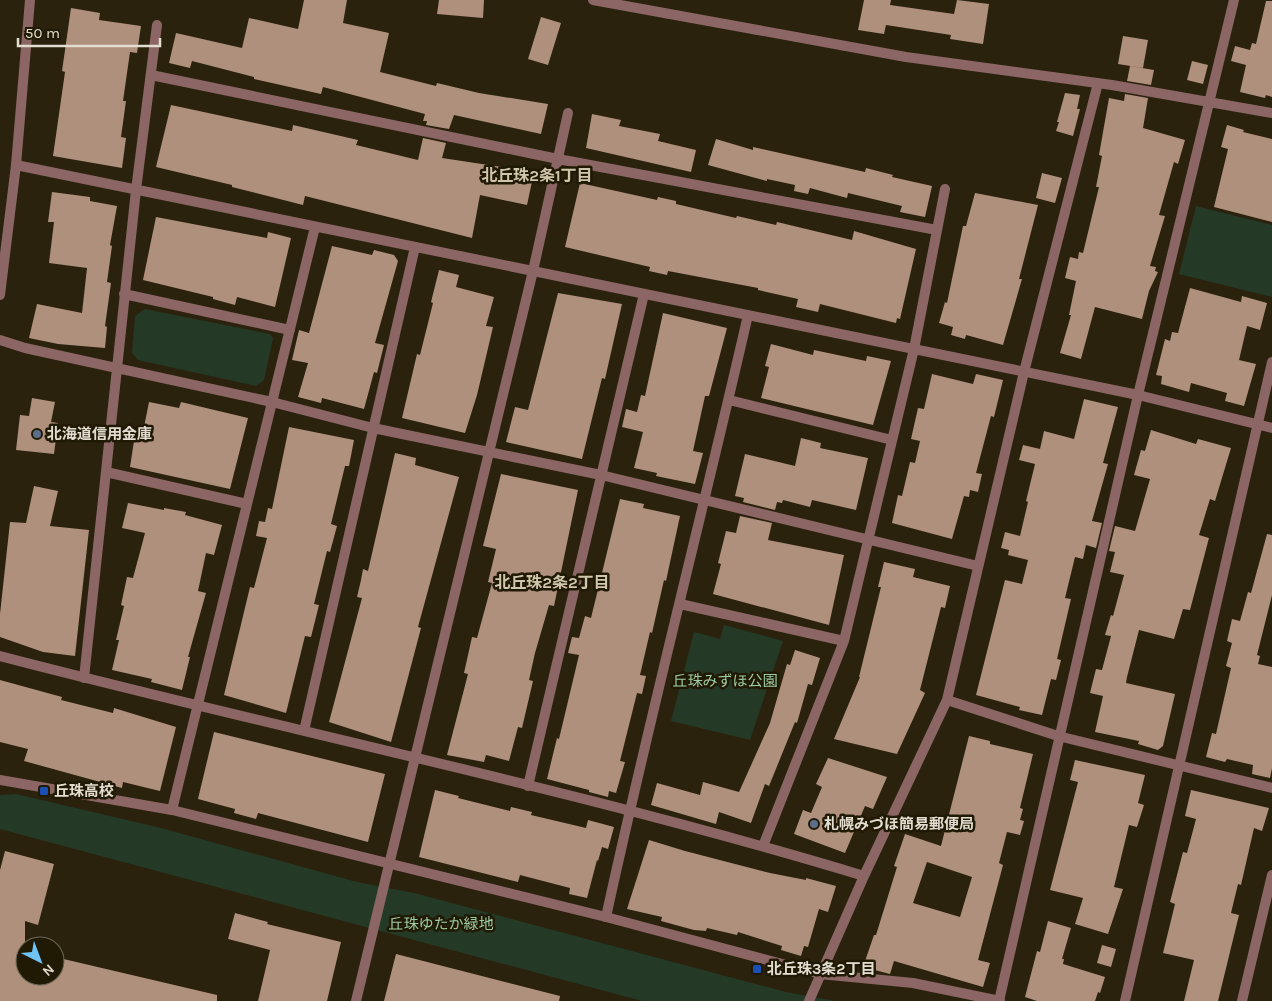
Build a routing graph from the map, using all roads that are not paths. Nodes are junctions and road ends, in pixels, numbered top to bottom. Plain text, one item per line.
1 (30, 0) edge
2 (592, 0) edge
3 (1234, 0) edge
4 (157, 25) dead end
5 (150, 75) junction
6 (1098, 83) junction
7 (1208, 103) junction
8 (568, 113) dead end
9 (1272, 113) edge
10 (558, 159) junction
11 (16, 165) junction
12 (945, 189) dead end
13 (136, 190) junction
14 (315, 227) junction
15 (938, 230) junction
16 (415, 247) junction
17 (533, 271) junction
18 (124, 294) junction
19 (644, 294) junction
20 (0, 295) edge
21 (748, 315) junction
22 (290, 330) junction
23 (0, 340) edge
24 (914, 349) junction
25 (1272, 362) edge
26 (117, 368) junction
27 (1024, 372) junction
28 (1138, 395) junction
29 (729, 400) junction
30 (272, 402) junction
31 (1258, 424) junction
32 (373, 428) junction
33 (1272, 428) edge
34 (892, 440) junction
35 (489, 452) junction
36 (106, 472) junction
37 (601, 475) junction
38 (706, 500) junction
39 (247, 504) junction
40 (869, 538) junction
41 (978, 566) junction
42 (680, 604) junction
43 (844, 641) junction
44 (0, 656) edge
45 (84, 678) junction
46 (947, 700) junction
47 (197, 705) junction
48 (304, 731) junction
49 (1058, 736) junction
50 (415, 757) junction
51 (1180, 766) junction
52 (0, 780) edge
53 (528, 786) junction
54 (1272, 788) edge
55 (172, 810) junction
56 (629, 812) junction
57 (763, 846) junction
58 (390, 864) junction
59 (1272, 875) edge
60 (864, 876) junction
61 (606, 917) junction
62 (820, 974) junction
63 (356, 1001) edge
64 (809, 1001) edge
65 (999, 1001) edge
66 (1125, 1001) edge
67 (1242, 1001) edge

1 - 11 street
2 - 6 street
3 - 7 street
4 - 5 street
5 - 10 street
5 - 13 street
6 - 7 street
6 - 27 street
7 - 9 street
7 - 28 street
8 - 10 street
10 - 15 street
10 - 17 street
11 - 13 street
11 - 20 street
12 - 15 street
13 - 14 street
13 - 18 street
14 - 16 street
14 - 22 street
15 - 24 street
16 - 17 street
16 - 32 street
17 - 19 street
17 - 35 street
18 - 22 street
18 - 26 street
19 - 21 street
19 - 37 street
21 - 24 street
21 - 29 street
22 - 30 street
23 - 26 street
24 - 27 street
24 - 34 street
25 - 31 street
26 - 30 street
26 - 36 street
27 - 28 street
27 - 41 street
28 - 31 street
28 - 49 street
29 - 34 street
29 - 38 street
30 - 32 street
30 - 39 street
31 - 33 street
31 - 51 street
32 - 35 street
32 - 48 street
34 - 40 street
35 - 37 street
35 - 50 street
36 - 39 street
36 - 45 street
37 - 38 street
37 - 53 street
38 - 40 street
38 - 42 street
39 - 47 street
40 - 41 street
40 - 43 street
41 - 46 street
42 - 43 street
42 - 56 street
43 - 57 street
44 - 45 street
45 - 47 street
46 - 49 street
46 - 60 street
47 - 48 street
47 - 55 street
48 - 50 street
49 - 51 street
49 - 65 street
50 - 53 street
50 - 58 street
51 - 54 street
51 - 66 street
52 - 55 street
53 - 56 street
55 - 58 street
56 - 57 street
56 - 61 street
57 - 60 street
58 - 61 street
58 - 63 street
59 - 67 street
60 - 62 street
61 - 62 street
62 - 64 street
62 - 65 street

